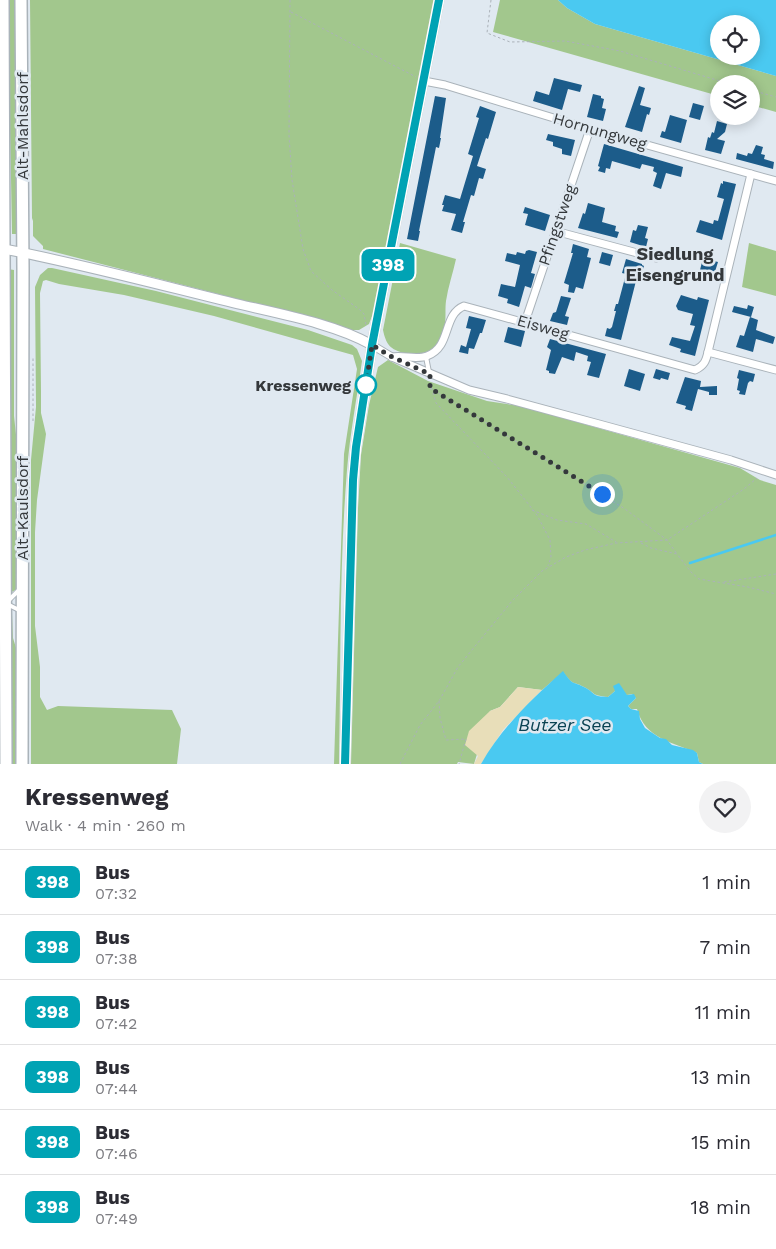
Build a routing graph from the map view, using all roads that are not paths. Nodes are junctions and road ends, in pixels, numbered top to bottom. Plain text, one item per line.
1 (21, 0) edge
2 (439, 0) edge
3 (2, 4) edge
4 (424, 81) junction
5 (590, 129) junction
6 (751, 174) junction
7 (2, 180) edge
8 (776, 181) edge
9 (555, 231) junction
10 (2, 249) edge
11 (22, 253) junction
12 (656, 258) dead end
13 (2, 275) edge
14 (525, 322) junction
15 (372, 345) junction
16 (708, 352) junction
17 (392, 357) junction
18 (426, 357) junction
19 (776, 370) edge
20 (430, 374) junction
21 (776, 475) edge
22 (2, 496) edge
23 (22, 586) junction
24 (3, 603) edge
25 (22, 612) junction
26 (6, 764) edge
27 (22, 764) edge
28 (345, 764) edge

1 - 11 main road, Alt-Mahlsdorf
2 - 4 street
3 - 7 main road, Alt-Mahlsdorf
4 - 5 street, Hornungweg
4 - 15 street
5 - 6 street, Hornungweg
5 - 9 street, Pfingstweg
6 - 8 street, Hornungweg
6 - 16 street
7 - 10 main road, Alt-Mahlsdorf
9 - 12 street
9 - 14 street, Pfingstweg
10 - 11 street
10 - 13 main road, Alt-Kaulsdorf
11 - 15 street
11 - 23 main road, Alt-Kaulsdorf
13 - 22 main road, Alt-Kaulsdorf
14 - 16 street, Eisweg
14 - 18 street, Eisweg
15 - 17 street
15 - 28 street
16 - 19 street
17 - 18 street
17 - 20 street
18 - 20 lane
20 - 21 street
22 - 24 main road, Alt-Kaulsdorf
23 - 24 lane
23 - 25 main road, Alt-Kaulsdorf
24 - 25 lane
24 - 26 main road, Alt-Kaulsdorf
25 - 27 main road, Alt-Kaulsdorf

